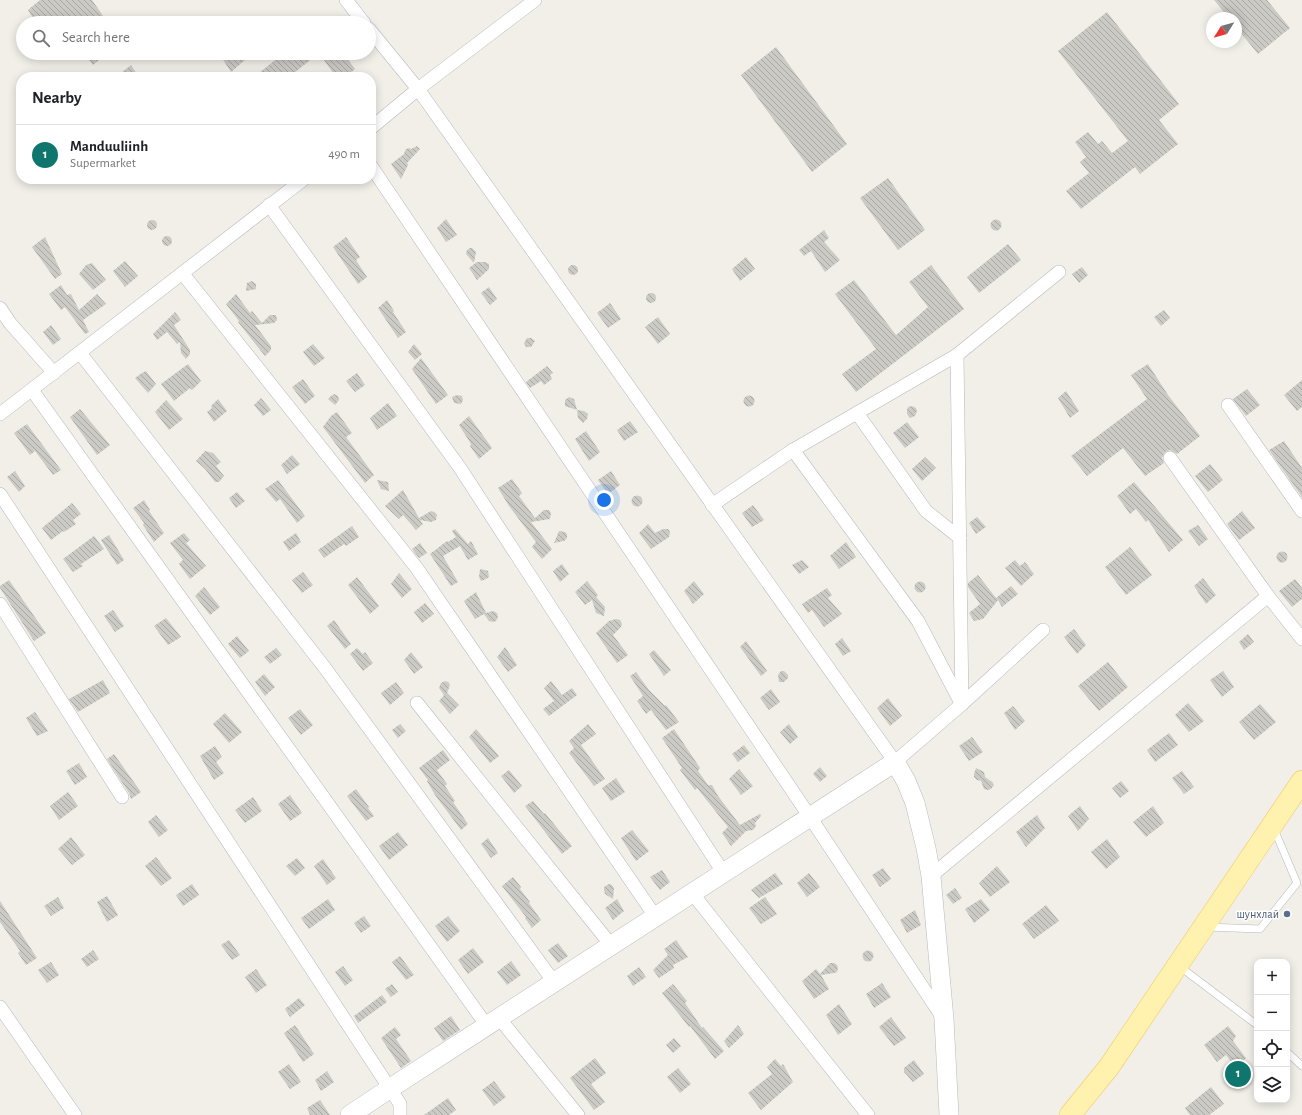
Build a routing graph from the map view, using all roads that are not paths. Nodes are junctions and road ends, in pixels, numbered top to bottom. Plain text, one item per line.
1 (346, 0) edge
2 (535, 0) edge
3 (359, 16) edge
4 (376, 38) edge
5 (418, 89) junction
6 (376, 124) edge
7 (376, 173) edge
8 (297, 184) edge
9 (269, 205) junction
10 (1059, 272) dead end
11 (182, 274) junction
12 (0, 308) edge
13 (80, 353) junction
14 (957, 355) junction
15 (54, 373) junction
16 (32, 390) junction
17 (1228, 405) dead end
18 (857, 413) junction
19 (0, 414) edge
20 (793, 450) junction
21 (1170, 458) dead end
22 (0, 494) edge
23 (712, 505) junction
24 (1302, 511) edge
25 (960, 538) junction
26 (1268, 596) junction
27 (0, 604) edge
28 (1043, 630) dead end
29 (1302, 639) edge
30 (417, 703) dead end
31 (962, 704) junction
32 (895, 762) junction
33 (1302, 781) edge
34 (122, 797) dead end
35 (810, 817) junction
36 (1272, 825) junction
37 (723, 872) junction
38 (931, 876) junction
39 (692, 893) junction
40 (655, 916) junction
41 (1203, 927) junction
42 (611, 945) junction
43 (1178, 965) junction
44 (554, 982) junction
45 (0, 1007) edge
46 (944, 1019) junction
47 (493, 1022) junction
48 (1254, 1023) edge
49 (1290, 1055) edge
50 (1302, 1066) edge
51 (389, 1089) junction
52 (75, 1115) edge
53 (350, 1115) edge
54 (400, 1115) edge
55 (578, 1115) edge
56 (868, 1115) edge
57 (949, 1115) edge
58 (1070, 1115) edge

1 - 3 street
2 - 5 street
4 - 5 street
5 - 6 street
5 - 23 street
7 - 35 street
8 - 9 street
9 - 11 street
9 - 37 street
10 - 14 street
11 - 13 street
11 - 40 street
12 - 15 street
13 - 15 street
13 - 44 street
14 - 18 street
14 - 25 street
15 - 16 street
16 - 19 street
16 - 47 street
17 - 24 street
18 - 20 street
18 - 25 street
20 - 23 street
20 - 31 street
21 - 26 street
22 - 51 street
23 - 32 street
25 - 31 street
26 - 29 street
26 - 38 street
27 - 34 street
28 - 31 street
30 - 42 street
31 - 32 street
32 - 35 main road
32 - 38 main road
33 - 36 main road
35 - 37 main road
35 - 46 street
36 - 41 main road
36 - 41 lane
37 - 39 main road
38 - 46 main road
39 - 40 main road
39 - 56 street
40 - 42 main road
41 - 43 main road
42 - 44 main road
43 - 48 lane
43 - 58 main road
44 - 47 main road
45 - 52 street
46 - 57 main road
47 - 51 main road
47 - 55 street
49 - 50 lane
51 - 53 main road
51 - 54 street

